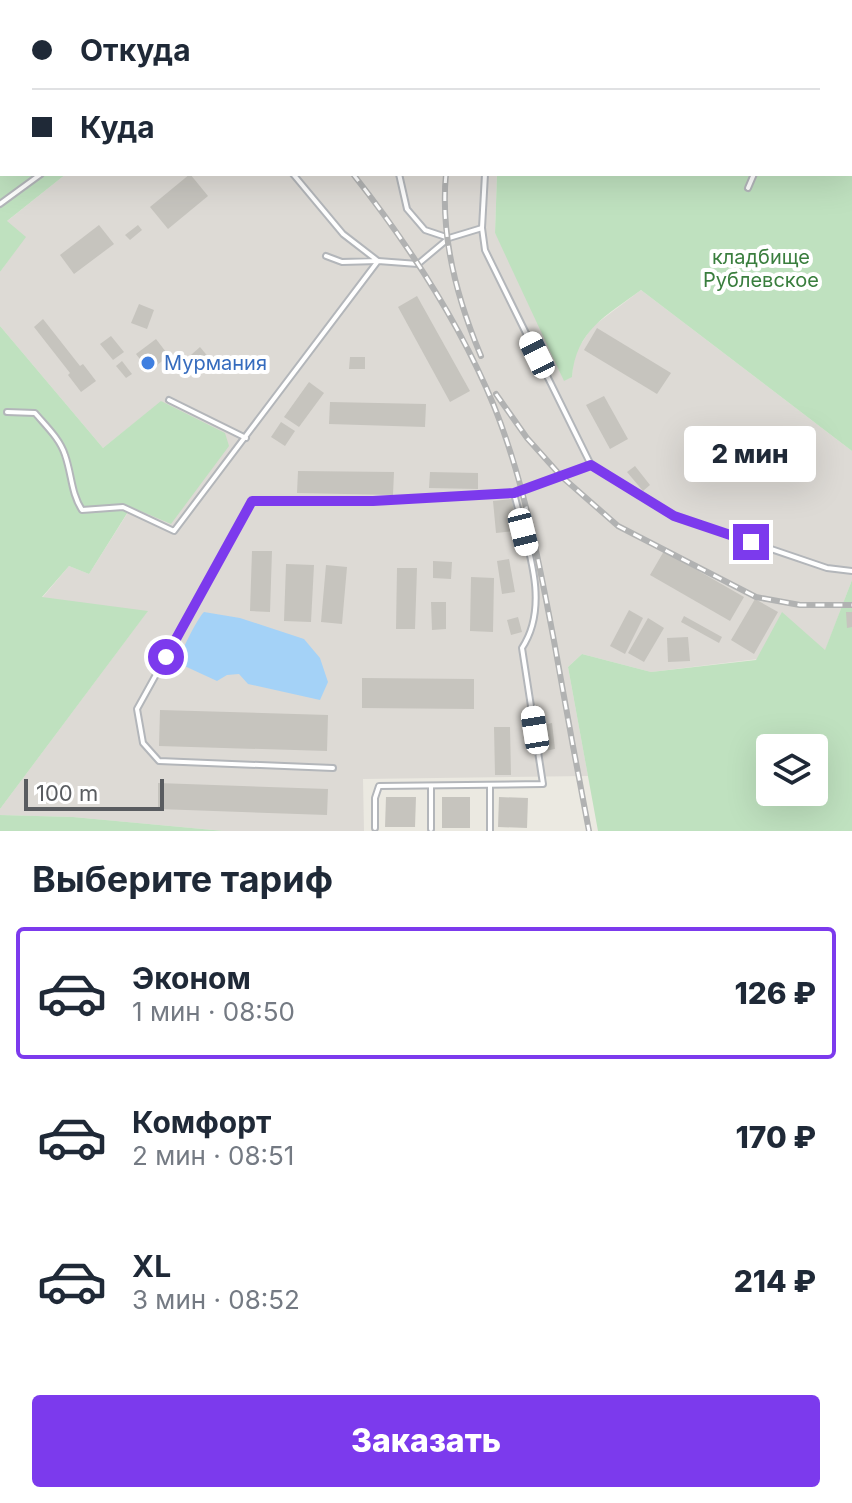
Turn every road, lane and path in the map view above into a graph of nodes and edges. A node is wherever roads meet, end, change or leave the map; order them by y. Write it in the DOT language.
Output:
graph roads {
  1 [pos="38,176"];
  2 [pos="295,176"];
  3 [pos="399,176"];
  4 [pos="485,176"];
  5 [pos="753,176"];
  6 [pos="748,188"];
  7 [pos="0,204"];
  8 [pos="482,228"];
  9 [pos="449,238"];
  10 [pos="326,256"];
  11 [pos="378,261"];
  12 [pos="169,400"];
  13 [pos="7,412"];
  14 [pos="246,438"];
  15 [pos="591,465"];
  16 [pos="514,493"];
  17 [pos="852,571"];
  18 [pos="333,768"];
  19 [pos="490,785"];
  20 [pos="431,786"];
  21 [pos="375,828"];
  22 [pos="431,829"];
  23 [pos="490,831"];
  1 -- 7 [label="lane"];
  2 -- 11 [label="lane"];
  3 -- 9 [label="lane"];
  4 -- 8 [label="lane"];
  5 -- 6 [label="lane"];
  8 -- 9 [label="lane"];
  8 -- 15 [label="lane"];
  9 -- 11 [label="lane"];
  10 -- 11 [label="lane"];
  11 -- 14 [label="lane"];
  12 -- 14 [label="lane"];
  13 -- 14 [label="lane"];
  15 -- 16 [label="lane"];
  15 -- 17 [label="lane"];
  16 -- 18 [label="lane"];
  16 -- 19 [label="lane"];
  19 -- 20 [label="lane"];
  19 -- 23 [label="lane"];
  20 -- 21 [label="lane"];
  20 -- 22 [label="lane"];
}
